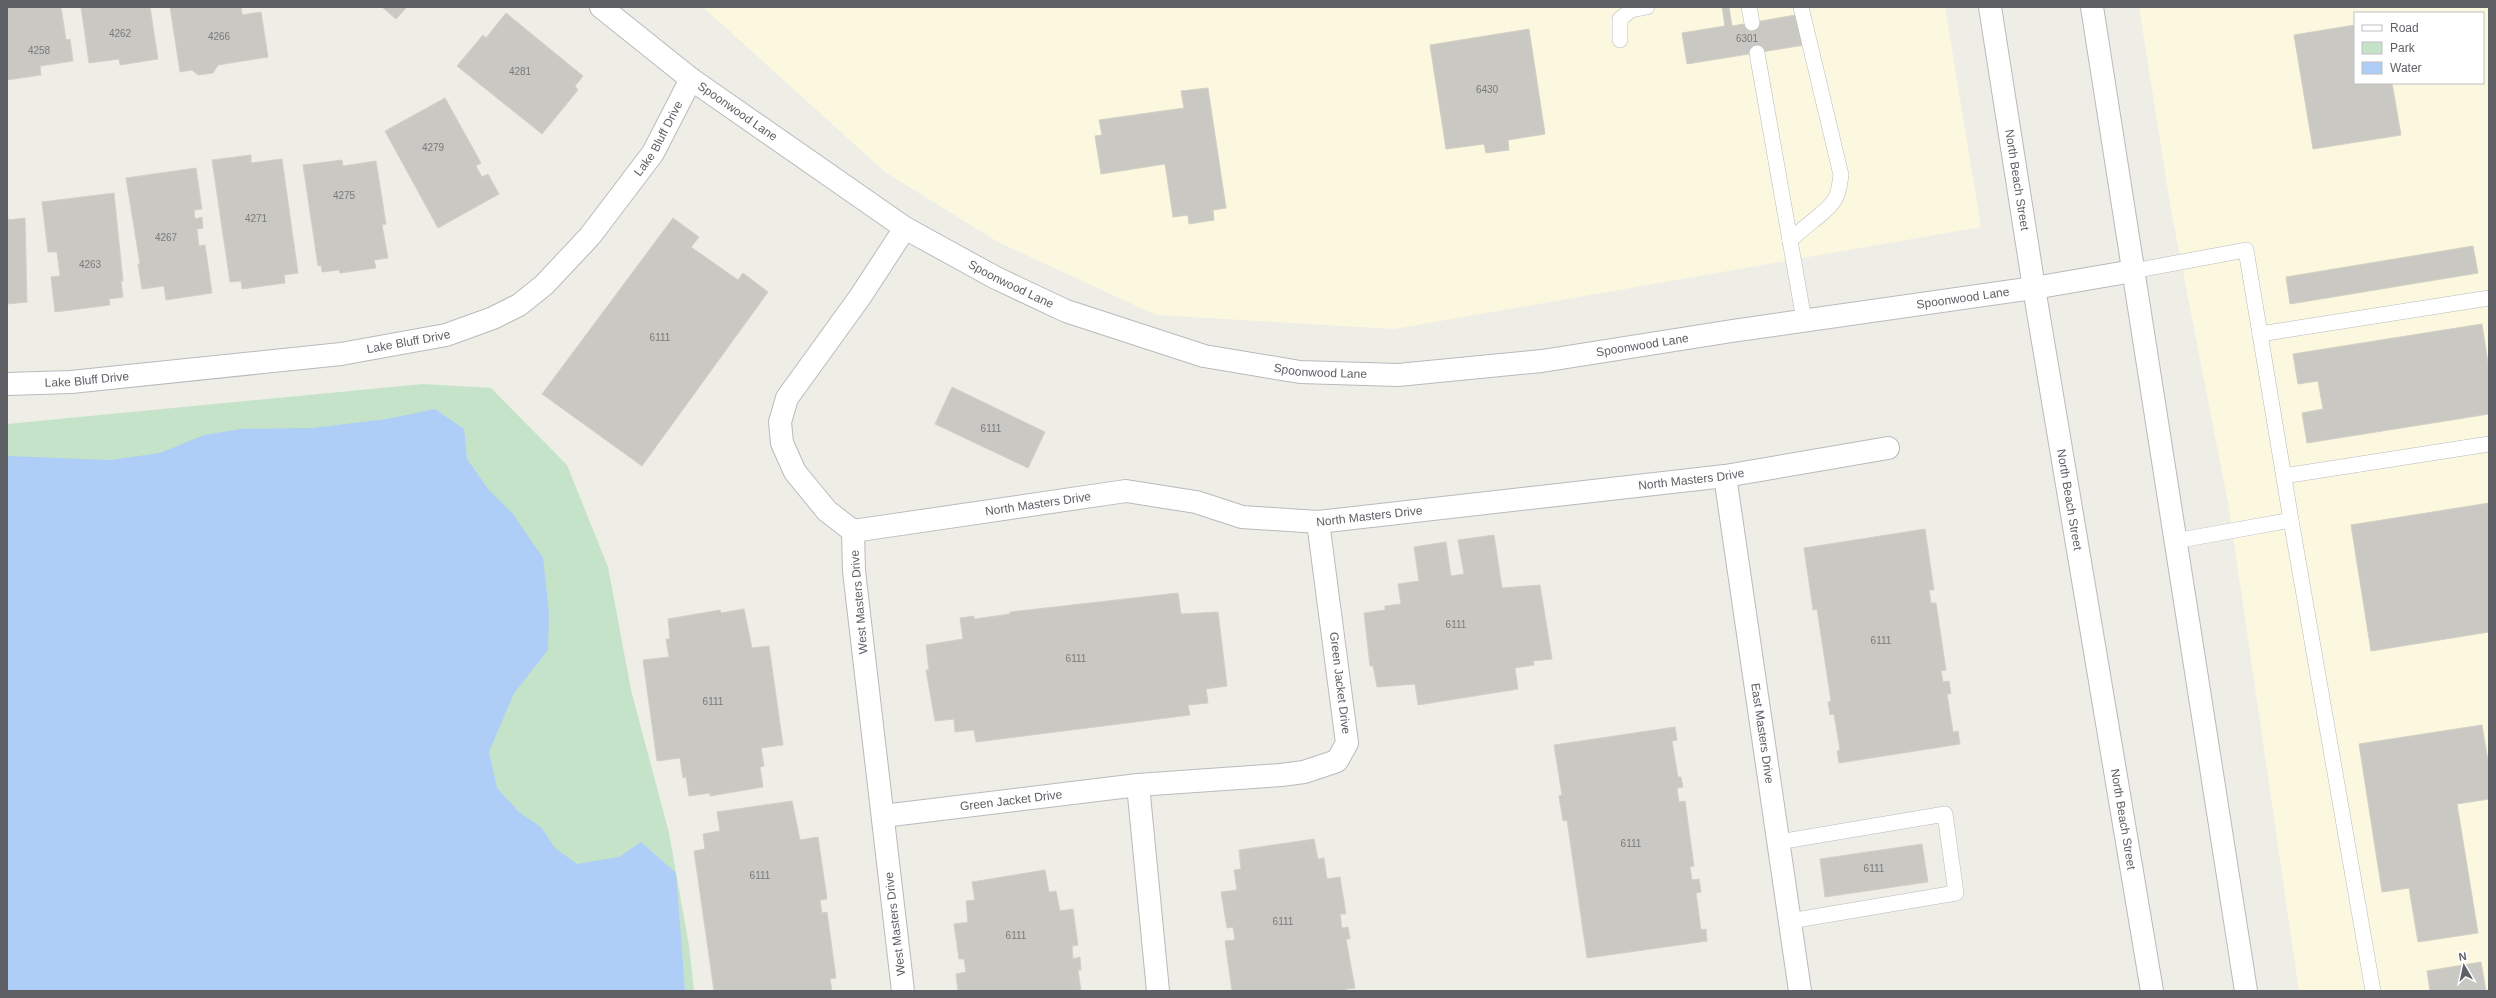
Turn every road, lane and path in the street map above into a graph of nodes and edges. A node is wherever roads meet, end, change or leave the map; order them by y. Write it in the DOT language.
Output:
graph roads {
  1 [pos="600,7"];
  2 [pos="1647,7"];
  3 [pos="1749,7"];
  4 [pos="1801,7"];
  5 [pos="1990,7"];
  6 [pos="2092,7"];
  7 [pos="1752,22"];
  8 [pos="1620,40"];
  9 [pos="1757,53"];
  10 [pos="691,79"];
  11 [pos="905,228"];
  12 [pos="1790,241"];
  13 [pos="2133,271"];
  14 [pos="2034,288"];
  15 [pos="2489,298"];
  16 [pos="1804,320"];
  17 [pos="2260,334"];
  18 [pos="7,384"];
  19 [pos="2489,444"];
  20 [pos="1888,448"];
  21 [pos="1725,476"];
  22 [pos="2284,476"];
  23 [pos="2291,520"];
  24 [pos="1318,522"];
  25 [pos="853,531"];
  26 [pos="2176,541"];
  27 [pos="1138,785"];
  28 [pos="883,816"];
  29 [pos="1778,842"];
  30 [pos="1790,921"];
  31 [pos="903,991"];
  32 [pos="1158,991"];
  33 [pos="1800,991"];
  34 [pos="2152,991"];
  35 [pos="2246,991"];
  36 [pos="2373,991"];
  1 -- 10 [label="street, Spoonwood Lane"];
  2 -- 8 [label="lane"];
  3 -- 7 [label="lane"];
  4 -- 12 [label="lane"];
  5 -- 14 [label="street, North Beach Street"];
  6 -- 13 [label="street"];
  9 -- 12 [label="lane"];
  10 -- 11 [label="street, Spoonwood Lane"];
  10 -- 18 [label="street, Lake Bluff Drive"];
  11 -- 16 [label="street, Spoonwood Lane"];
  11 -- 25 [label="street"];
  12 -- 16 [label="lane"];
  13 -- 14 [label="street, Spoonwood Lane"];
  13 -- 17 [label="lane"];
  13 -- 26 [label="street"];
  14 -- 16 [label="street, Spoonwood Lane"];
  14 -- 34 [label="street, North Beach Street"];
  15 -- 17 [label="lane"];
  17 -- 22 [label="lane"];
  19 -- 22 [label="lane"];
  20 -- 21 [label="street, North Masters Drive"];
  21 -- 24 [label="street, North Masters Drive"];
  21 -- 29 [label="street, East Masters Drive"];
  22 -- 23 [label="lane"];
  23 -- 26 [label="lane"];
  23 -- 36 [label="lane"];
  24 -- 25 [label="street, North Masters Drive"];
  24 -- 27 [label="street, Green Jacket Drive"];
  25 -- 28 [label="street, West Masters Drive"];
  26 -- 35 [label="street"];
  27 -- 28 [label="street, Green Jacket Drive"];
  27 -- 32 [label="street"];
  28 -- 31 [label="street, West Masters Drive"];
  29 -- 30 [label="street, East Masters Drive"];
  29 -- 30 [label="lane"];
  30 -- 33 [label="street, East Masters Drive"];
}
